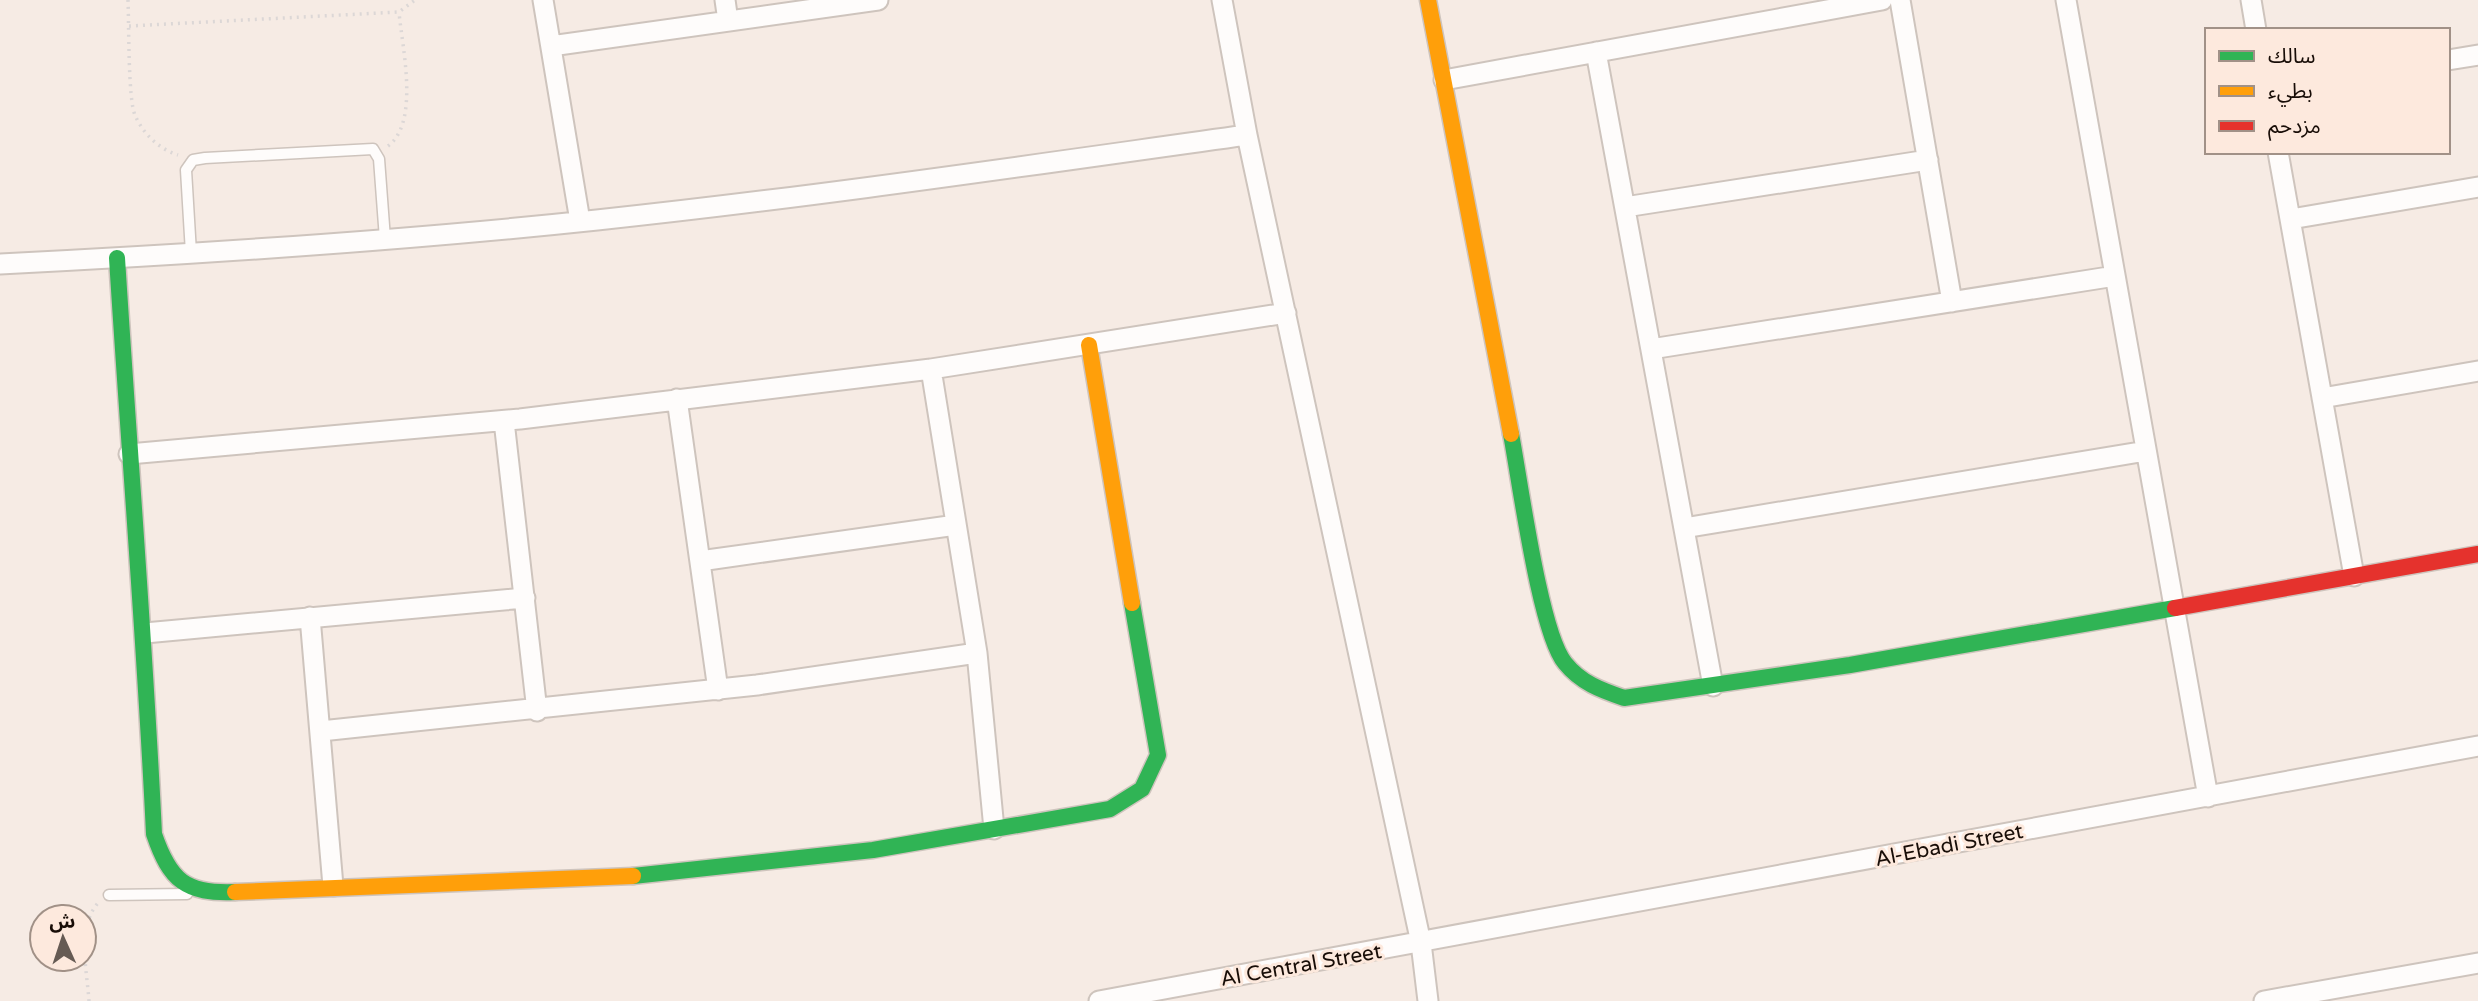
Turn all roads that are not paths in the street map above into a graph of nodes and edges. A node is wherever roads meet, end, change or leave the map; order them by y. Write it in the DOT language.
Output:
graph roads {
  1 [pos="543,0"];
  2 [pos="725,0"];
  3 [pos="878,0"];
  4 [pos="1222,0"];
  5 [pos="1428,0"];
  6 [pos="1882,0"];
  7 [pos="1900,0"];
  8 [pos="2066,0"];
  9 [pos="2251,0"];
  10 [pos="728,21"];
  11 [pos="2256,28"];
  12 [pos="551,46"];
  13 [pos="1596,52"];
  14 [pos="2478,55"];
  15 [pos="2450,60"];
  16 [pos="1444,80"];
  17 [pos="1247,135"];
  18 [pos="2278,154"];
  19 [pos="1928,160"];
  20 [pos="2478,187"];
  21 [pos="1625,207"];
  22 [pos="2291,219"];
  23 [pos="579,221"];
  24 [pos="384,239"];
  25 [pos="191,253"];
  26 [pos="117,258"];
  27 [pos="0,264"];
  28 [pos="2115,276"];
  29 [pos="1952,302"];
  30 [pos="1286,313"];
  31 [pos="1089,345"];
  32 [pos="1651,349"];
  33 [pos="931,369"];
  34 [pos="2478,371"];
  35 [pos="2322,398"];
  36 [pos="677,399"];
  37 [pos="504,421"];
  38 [pos="2146,451"];
  39 [pos="129,454"];
  40 [pos="956,525"];
  41 [pos="1684,528"];
  42 [pos="2478,554"];
  43 [pos="700,561"];
  44 [pos="2354,576"];
  45 [pos="525,598"];
  46 [pos="2174,608"];
  47 [pos="310,617"];
  48 [pos="145,633"];
  49 [pos="977,653"];
  50 [pos="1713,686"];
  51 [pos="718,690"];
  52 [pos="537,711"];
  53 [pos="321,731"];
  54 [pos="2478,746"];
  55 [pos="2208,797"];
  56 [pos="994,829"];
  57 [pos="333,886"];
  58 [pos="205,893"];
  59 [pos="108,895"];
  60 [pos="1421,943"];
  61 [pos="2478,963"];
  62 [pos="2395,978"];
  63 [pos="1099,1001"];
  64 [pos="1428,1001"];
  65 [pos="2264,1001"];
  66 [pos="2337,1001"];
  1 -- 12 [label="street"];
  2 -- 10 [label="street"];
  3 -- 10 [label="street"];
  4 -- 17 [label="street"];
  5 -- 16 [label="street"];
  6 -- 13 [label="street"];
  7 -- 19 [label="street"];
  8 -- 28 [label="street"];
  9 -- 11 [label="street"];
  10 -- 12 [label="street"];
  12 -- 23 [label="street"];
  13 -- 16 [label="street"];
  13 -- 21 [label="street"];
  14 -- 15 [label="street"];
  16 -- 50 [label="street"];
  17 -- 23 [label="street"];
  17 -- 30 [label="street"];
  18 -- 22 [label="street"];
  19 -- 21 [label="street"];
  19 -- 29 [label="street"];
  20 -- 22 [label="street"];
  21 -- 32 [label="street"];
  22 -- 35 [label="street"];
  23 -- 24 [label="street"];
  24 -- 25 [label="street"];
  24 -- 25 [label="lane"];
  25 -- 26 [label="street"];
  26 -- 27 [label="street"];
  26 -- 39 [label="street"];
  28 -- 29 [label="street"];
  28 -- 38 [label="street"];
  29 -- 32 [label="street"];
  30 -- 31 [label="street"];
  30 -- 60 [label="street"];
  31 -- 33 [label="street"];
  31 -- 56 [label="street"];
  32 -- 41 [label="street"];
  33 -- 36 [label="street"];
  33 -- 40 [label="street"];
  34 -- 35 [label="street"];
  35 -- 44 [label="street"];
  36 -- 37 [label="street"];
  36 -- 43 [label="street"];
  37 -- 39 [label="street"];
  37 -- 45 [label="street"];
  38 -- 41 [label="street"];
  38 -- 46 [label="street"];
  39 -- 48 [label="street"];
  40 -- 43 [label="street"];
  40 -- 49 [label="street"];
  41 -- 50 [label="street"];
  42 -- 44 [label="street"];
  43 -- 51 [label="street"];
  44 -- 46 [label="street"];
  45 -- 47 [label="street"];
  45 -- 52 [label="street"];
  46 -- 50 [label="street"];
  46 -- 55 [label="street"];
  47 -- 48 [label="street"];
  47 -- 53 [label="street"];
  48 -- 58 [label="street"];
  49 -- 51 [label="street"];
  49 -- 56 [label="street"];
  51 -- 52 [label="street"];
  52 -- 53 [label="street"];
  53 -- 57 [label="street"];
  54 -- 55 [label="street, Al-Ebadi Street"];
  55 -- 60 [label="street, Al-Ebadi Street"];
  56 -- 57 [label="street"];
  57 -- 58 [label="street"];
  58 -- 59 [label="lane"];
  60 -- 63 [label="street, Al Central Street"];
  60 -- 64 [label="street"];
  61 -- 62 [label="street"];
  62 -- 65 [label="street"];
  62 -- 66 [label="street"];
}
